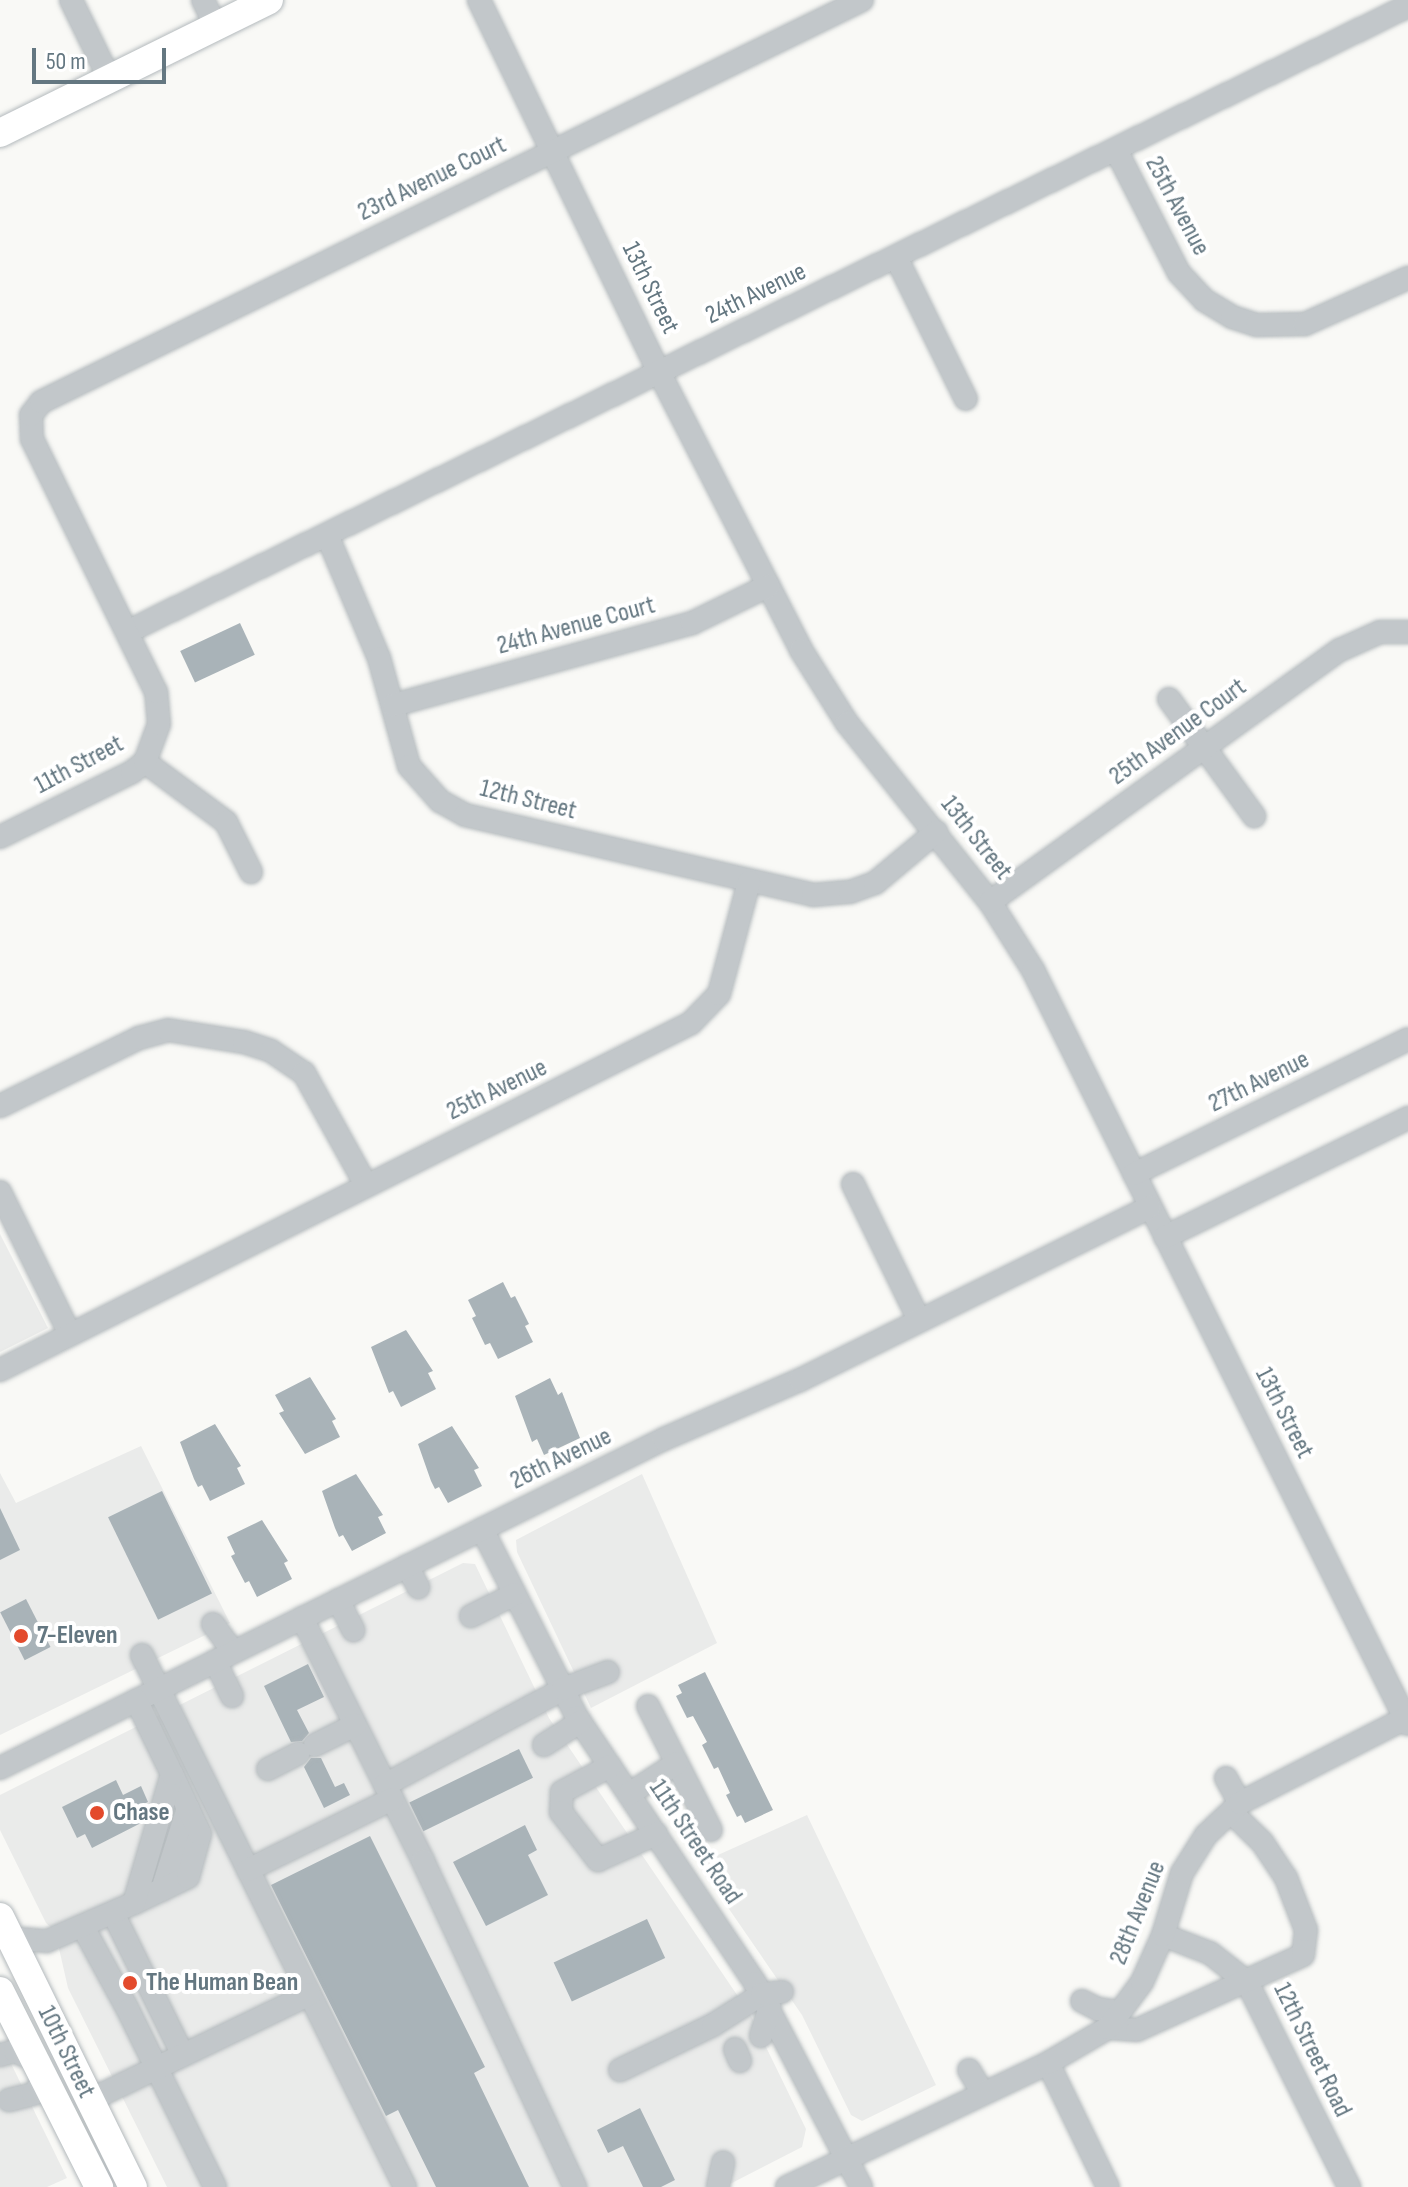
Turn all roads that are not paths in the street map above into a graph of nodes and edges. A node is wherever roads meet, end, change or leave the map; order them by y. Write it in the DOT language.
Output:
graph roads {
  1 [pos="71,0"];
  2 [pos="203,0"];
  3 [pos="269,0"];
  4 [pos="479,0"];
  5 [pos="862,0"];
  6 [pos="1408,6"];
  7 [pos="215,25"];
  8 [pos="109,78"];
  9 [pos="2,125"];
  10 [pos="1116,150"];
  11 [pos="553,151"];
  12 [pos="896,257"];
  13 [pos="1408,278"];
  14 [pos="659,372"];
  15 [pos="966,399"];
  16 [pos="31,415"];
  17 [pos="327,535"];
  18 [pos="768,586"];
  19 [pos="129,631"];
  20 [pos="1408,632"];
  21 [pos="1169,699"];
  22 [pos="394,705"];
  23 [pos="1204,748"];
  24 [pos="145,762"];
  25 [pos="1254,816"];
  26 [pos="936,832"];
  27 [pos="0,837"];
  28 [pos="251,872"];
  29 [pos="749,882"];
  30 [pos="990,902"];
  31 [pos="1408,1039"];
  32 [pos="0,1106"];
  33 [pos="1406,1125"];
  34 [pos="1134,1174"];
  35 [pos="853,1184"];
  36 [pos="366,1185"];
  37 [pos="0,1192"];
  38 [pos="1150,1207"];
  39 [pos="1165,1237"];
  40 [pos="919,1320"];
  41 [pos="70,1334"];
  42 [pos="0,1370"];
  43 [pos="482,1529"];
  44 [pos="407,1566"];
  45 [pos="418,1587"];
  46 [pos="515,1594"];
  47 [pos="338,1600"];
  48 [pos="471,1616"];
  49 [pos="302,1618"];
  50 [pos="213,1624"];
  51 [pos="353,1630"];
  52 [pos="142,1655"];
  53 [pos="224,1657"];
  54 [pos="608,1672"];
  55 [pos="159,1689"];
  56 [pos="563,1689"];
  57 [pos="232,1696"];
  58 [pos="136,1700"];
  59 [pos="648,1706"];
  60 [pos="1407,1719"];
  61 [pos="580,1722"];
  62 [pos="355,1725"];
  63 [pos="544,1745"];
  64 [pos="677,1763"];
  65 [pos="610,1766"];
  66 [pos="0,1768"];
  67 [pos="268,1769"];
  68 [pos="172,1774"];
  69 [pos="1226,1778"];
  70 [pos="388,1792"];
  71 [pos="629,1794"];
  72 [pos="1235,1807"];
  73 [pos="711,1830"];
  74 [pos="657,1836"];
  75 [pos="659,1868"];
  76 [pos="248,1870"];
  77 [pos="124,1908"];
  78 [pos="83,1927"];
  79 [pos="5,1928"];
  80 [pos="1163,1935"];
  81 [pos="1247,1982"];
  82 [pos="0,1991"];
  83 [pos="310,1994"];
  84 [pos="1082,2001"];
  85 [pos="774,2011"];
  86 [pos="1113,2020"];
  87 [pos="0,2055"];
  88 [pos="183,2055"];
  89 [pos="1048,2063"];
  90 [pos="156,2068"];
  91 [pos="620,2070"];
  92 [pos="969,2070"];
  93 [pos="40,2071"];
  94 [pos="983,2093"];
  95 [pos="9,2100"];
  96 [pos="90,2100"];
  97 [pos="847,2158"];
  98 [pos="99,2187"];
  99 [pos="133,2187"];
  100 [pos="215,2187"];
  101 [pos="405,2187"];
  102 [pos="575,2187"];
  103 [pos="787,2187"];
  104 [pos="861,2187"];
  105 [pos="1108,2187"];
  106 [pos="1349,2187"];
  1 -- 8 [label="street"];
  2 -- 7 [label="street"];
  3 -- 7 [label="main road"];
  4 -- 11 [label="street, 13th Street"];
  5 -- 11 [label="street, 23rd Avenue Court"];
  6 -- 10 [label="street, 24th Avenue"];
  7 -- 8 [label="main road"];
  8 -- 9 [label="main road"];
  10 -- 12 [label="street, 24th Avenue"];
  10 -- 13 [label="street, 25th Avenue"];
  11 -- 14 [label="street, 13th Street"];
  11 -- 16 [label="street, 23rd Avenue Court"];
  12 -- 14 [label="street, 24th Avenue"];
  12 -- 15 [label="street"];
  14 -- 17 [label="street, 24th Avenue"];
  14 -- 18 [label="street, 13th Street"];
  16 -- 19 [label="street, 11th Street"];
  17 -- 19 [label="street, 24th Avenue"];
  17 -- 22 [label="street, 12th Street"];
  18 -- 22 [label="street, 24th Avenue Court"];
  18 -- 26 [label="street, 13th Street"];
  19 -- 24 [label="street, 11th Street"];
  20 -- 23 [label="street, 25th Avenue Court"];
  21 -- 23 [label="street"];
  22 -- 29 [label="street, 12th Street"];
  23 -- 25 [label="street"];
  23 -- 30 [label="street, 25th Avenue Court"];
  24 -- 27 [label="street, 11th Street"];
  24 -- 28 [label="street"];
  26 -- 29 [label="street"];
  26 -- 30 [label="street, 13th Street"];
  29 -- 36 [label="street, 25th Avenue"];
  30 -- 34 [label="street, 13th Street"];
  31 -- 34 [label="street, 27th Avenue"];
  32 -- 36 [label="street"];
  33 -- 39 [label="street"];
  34 -- 38 [label="street, 13th Street"];
  35 -- 40 [label="street"];
  36 -- 41 [label="street, 25th Avenue"];
  37 -- 41 [label="street"];
  38 -- 39 [label="street, 13th Street"];
  38 -- 40 [label="street, 26th Avenue"];
  39 -- 60 [label="street, 13th Street"];
  40 -- 43 [label="street, 26th Avenue"];
  41 -- 42 [label="street, 25th Avenue"];
  43 -- 44 [label="street, 26th Avenue"];
  43 -- 46 [label="street, 11th Street Road"];
  44 -- 45 [label="street"];
  44 -- 47 [label="street, 26th Avenue"];
  46 -- 48 [label="street"];
  46 -- 56 [label="street, 11th Street Road"];
  47 -- 49 [label="street, 26th Avenue"];
  47 -- 51 [label="street"];
  49 -- 53 [label="street, 26th Avenue"];
  49 -- 62 [label="street"];
  50 -- 53 [label="street"];
  52 -- 55 [label="street"];
  53 -- 55 [label="street, 26th Avenue"];
  53 -- 57 [label="street"];
  54 -- 56 [label="street"];
  55 -- 58 [label="street, 26th Avenue"];
  55 -- 76 [label="street"];
  56 -- 61 [label="street, 11th Street Road"];
  56 -- 70 [label="street"];
  58 -- 66 [label="street, 26th Avenue"];
  58 -- 68 [label="street"];
  59 -- 64 [label="street"];
  60 -- 72 [label="street, 28th Avenue"];
  61 -- 63 [label="street"];
  61 -- 65 [label="street, 11th Street Road"];
  62 -- 67 [label="street"];
  62 -- 70 [label="street"];
  64 -- 71 [label="street"];
  64 -- 73 [label="street"];
  65 -- 71 [label="street, 11th Street Road"];
  65 -- 74 [label="street"];
  68 -- 77 [label="street"];
  68 -- 77 [label="street"];
  69 -- 72 [label="street"];
  70 -- 76 [label="street"];
  70 -- 102 [label="street"];
  71 -- 74 [label="street, 11th Street Road"];
  72 -- 80 [label="street, 28th Avenue"];
  72 -- 81 [label="street"];
  74 -- 75 [label="street"];
  74 -- 85 [label="street, 11th Street Road"];
  76 -- 83 [label="street"];
  77 -- 78 [label="street"];
  77 -- 88 [label="street"];
  78 -- 79 [label="street"];
  78 -- 90 [label="street"];
  79 -- 96 [label="main road, 10th Street"];
  80 -- 81 [label="street, 12th Street Road"];
  80 -- 86 [label="street, 28th Avenue"];
  81 -- 86 [label="street"];
  81 -- 106 [label="street, 12th Street Road"];
  82 -- 93 [label="main road, 10th Street"];
  83 -- 88 [label="street"];
  83 -- 101 [label="street"];
  84 -- 86 [label="street"];
  85 -- 91 [label="street"];
  85 -- 97 [label="street, 11th Street Road"];
  86 -- 89 [label="street, 28th Avenue"];
  87 -- 93 [label="street"];
  88 -- 90 [label="street"];
  89 -- 94 [label="street, 28th Avenue"];
  89 -- 105 [label="street"];
  90 -- 96 [label="street"];
  90 -- 100 [label="street"];
  92 -- 94 [label="street"];
  93 -- 95 [label="street"];
  93 -- 98 [label="main road, 10th Street"];
  94 -- 97 [label="street, 28th Avenue"];
  96 -- 99 [label="main road, 10th Street"];
  97 -- 103 [label="street, 28th Avenue"];
  97 -- 104 [label="street, 11th Street Road"];
}
